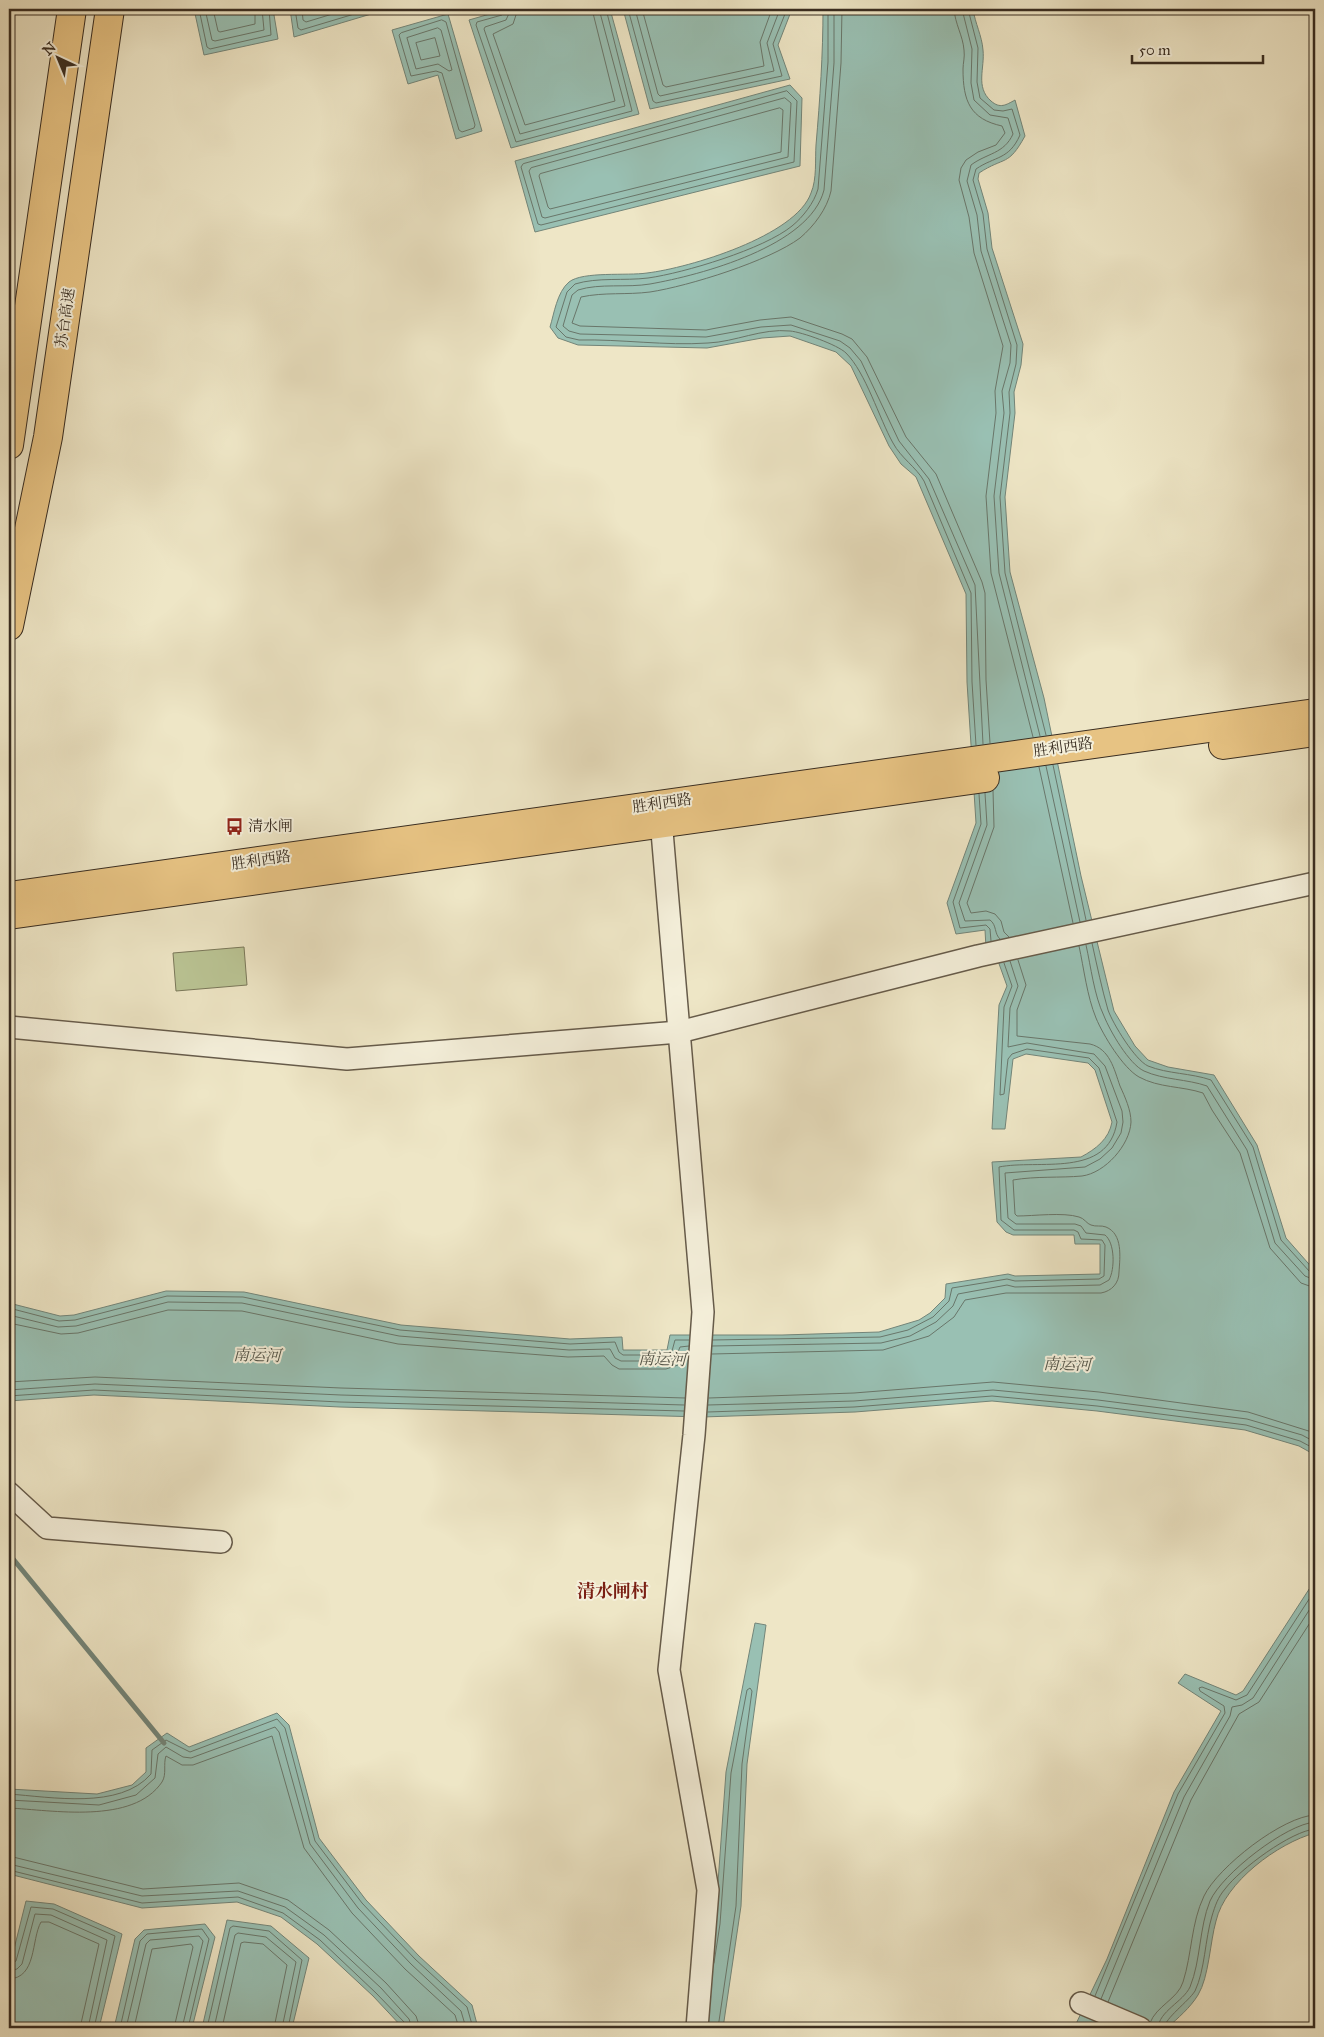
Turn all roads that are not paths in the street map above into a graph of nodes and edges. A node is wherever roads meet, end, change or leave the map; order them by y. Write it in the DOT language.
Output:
graph roads {
  1 [pos="72,9"];
  2 [pos="110,9"];
  3 [pos="9,445"];
  4 [pos="9,626"];
  5 [pos="1315,713"];
  6 [pos="1315,732"];
  7 [pos="1065,757"];
  8 [pos="661,813"];
  9 [pos="1315,883"];
  10 [pos="9,896"];
  11 [pos="9,915"];
  12 [pos="9,1027"];
  13 [pos="679,1032"];
  14 [pos="9,1493"];
  15 [pos="221,1542"];
  16 [pos="1080,2003"];
  17 [pos="697,2028"];
  18 [pos="1140,2028"];
  1 -- 3 [label="main road"];
  2 -- 4 [label="main road, 苏台高速"];
  5 -- 7 [label="main road, 胜利西路"];
  6 -- 7 [label="main road, 胜利西路"];
  7 -- 8 [label="main road, 胜利西路"];
  8 -- 10 [label="main road, 胜利西路"];
  8 -- 11 [label="main road, 胜利西路"];
  8 -- 13 [label="street"];
  9 -- 13 [label="street"];
  12 -- 13 [label="street"];
  13 -- 17 [label="street"];
  14 -- 15 [label="street"];
  16 -- 18 [label="street"];
}
